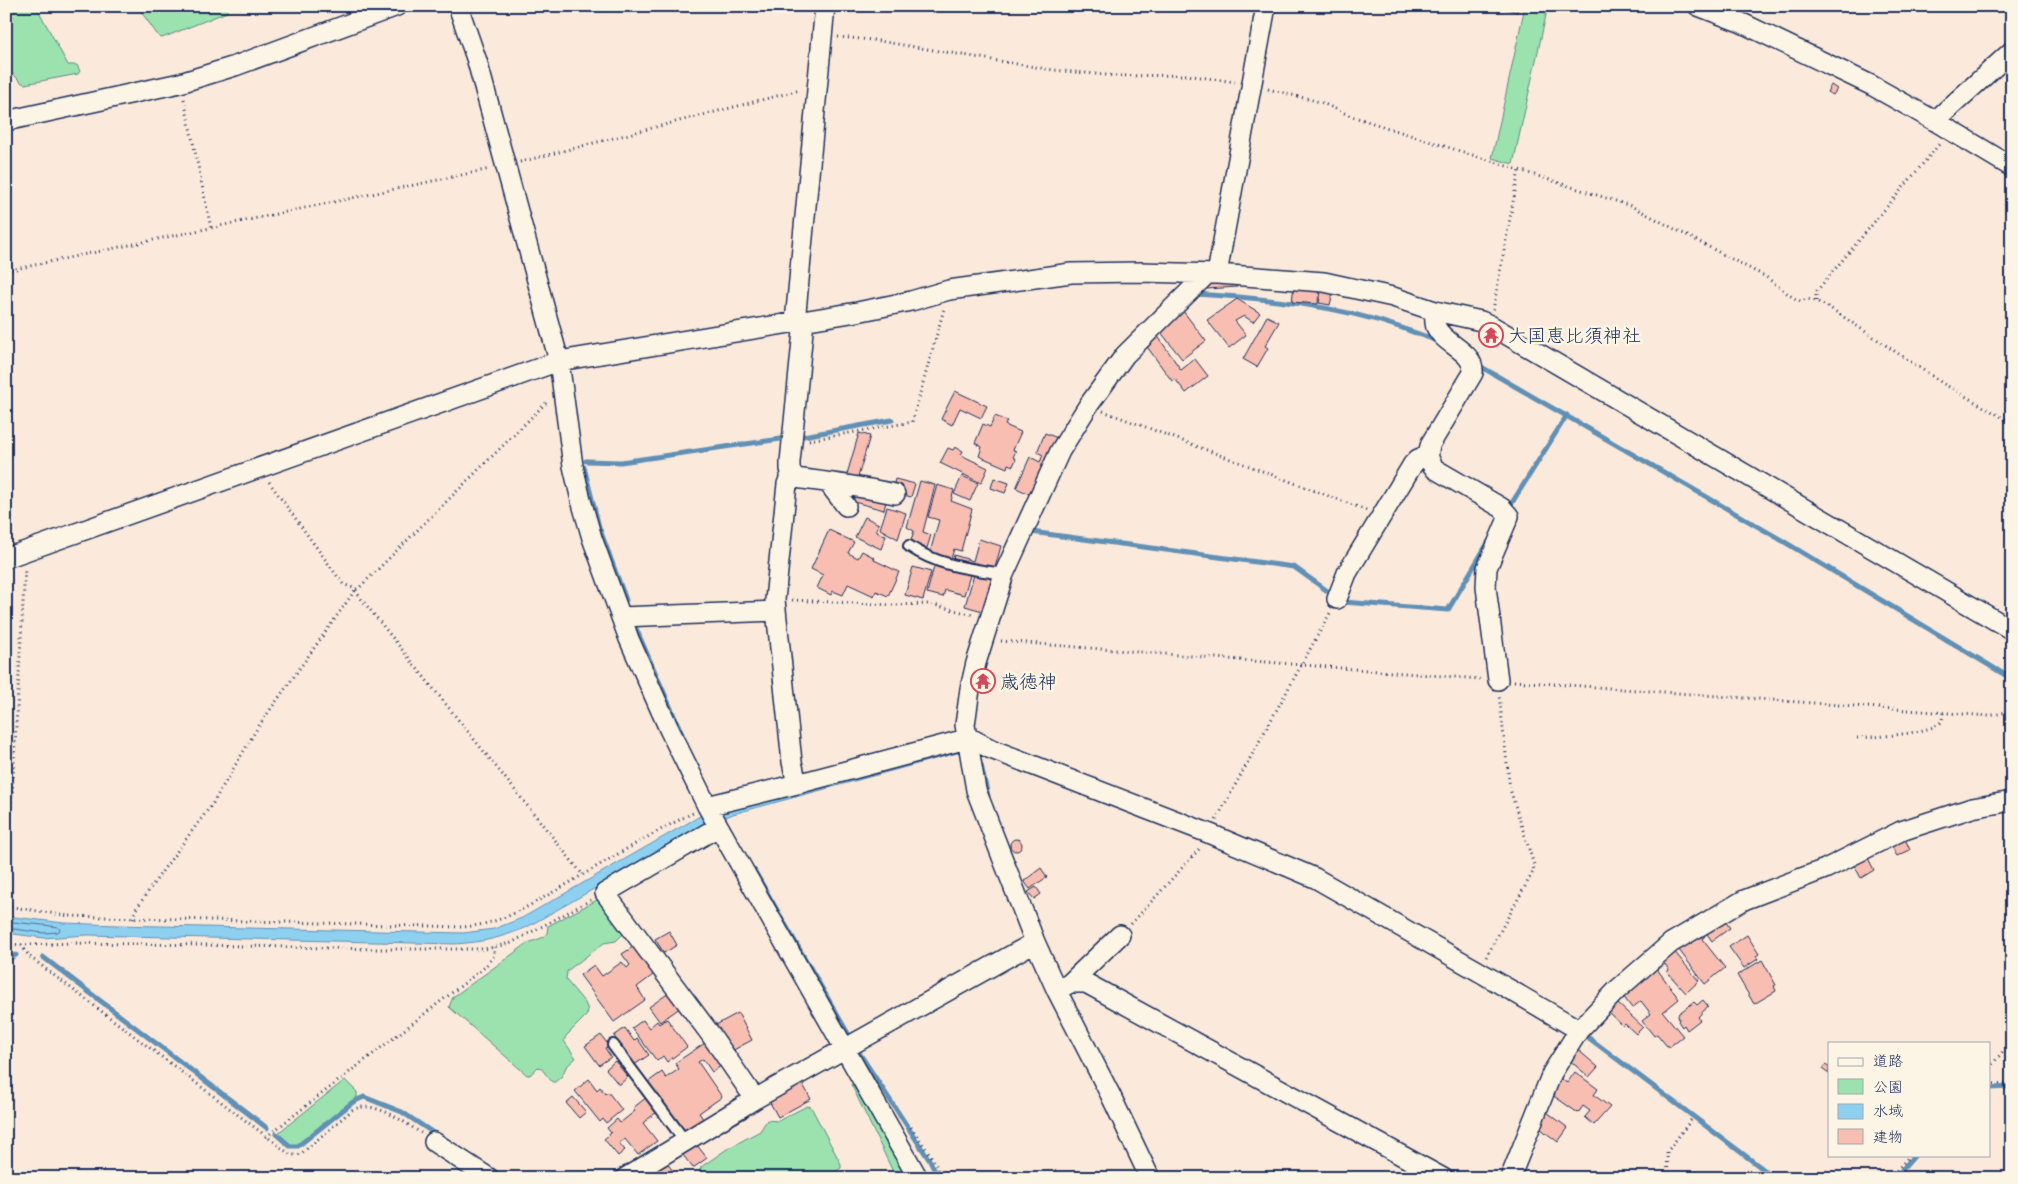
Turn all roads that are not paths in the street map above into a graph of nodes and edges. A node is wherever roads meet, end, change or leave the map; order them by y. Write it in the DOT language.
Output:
graph roads {
  1 [pos="397,6"];
  2 [pos="458,6"];
  3 [pos="825,6"];
  4 [pos="1266,6"];
  5 [pos="1698,6"];
  6 [pos="2012,51"];
  7 [pos="6,121"];
  8 [pos="1943,125"];
  9 [pos="2012,167"];
  10 [pos="1212,274"];
  11 [pos="1435,311"];
  12 [pos="799,322"];
  13 [pos="559,361"];
  14 [pos="1428,454"];
  15 [pos="795,478"];
  16 [pos="829,484"];
  17 [pos="895,494"];
  18 [pos="846,506"];
  19 [pos="909,546"];
  20 [pos="6,558"];
  21 [pos="1004,574"];
  22 [pos="1337,599"];
  23 [pos="775,605"];
  24 [pos="621,617"];
  25 [pos="2012,630"];
  26 [pos="1498,680"];
  27 [pos="970,739"];
  28 [pos="797,784"];
  29 [pos="2012,801"];
  30 [pos="712,817"];
  31 [pos="1120,935"];
  32 [pos="1035,942"];
  33 [pos="1063,987"];
  34 [pos="1579,1030"];
  35 [pos="612,1044"];
  36 [pos="844,1048"];
  37 [pos="755,1099"];
  38 [pos="685,1141"];
  39 [pos="434,1142"];
  40 [pos="489,1178"];
  41 [pos="625,1178"];
  42 [pos="918,1178"];
  43 [pos="1150,1178"];
  44 [pos="1443,1178"];
  45 [pos="1510,1178"];
  1 -- 7 [label="street"];
  2 -- 13 [label="street"];
  3 -- 12 [label="street"];
  4 -- 10 [label="street"];
  5 -- 8 [label="street"];
  6 -- 8 [label="street"];
  8 -- 9 [label="street"];
  10 -- 11 [label="street"];
  10 -- 12 [label="street"];
  10 -- 21 [label="street"];
  11 -- 14 [label="street"];
  11 -- 25 [label="street"];
  12 -- 13 [label="street"];
  12 -- 15 [label="street"];
  13 -- 20 [label="street"];
  13 -- 24 [label="street"];
  14 -- 22 [label="street"];
  14 -- 26 [label="street"];
  15 -- 16 [label="street"];
  15 -- 23 [label="street"];
  16 -- 17 [label="street"];
  16 -- 18 [label="street"];
  19 -- 21 [label="lane"];
  21 -- 27 [label="street"];
  23 -- 24 [label="street"];
  23 -- 28 [label="street"];
  24 -- 30 [label="street"];
  27 -- 28 [label="street"];
  27 -- 32 [label="street"];
  27 -- 34 [label="street"];
  28 -- 30 [label="street"];
  29 -- 34 [label="street"];
  30 -- 36 [label="street"];
  30 -- 37 [label="street"];
  31 -- 33 [label="street"];
  32 -- 33 [label="street"];
  32 -- 36 [label="street"];
  33 -- 43 [label="street"];
  33 -- 44 [label="street"];
  34 -- 45 [label="street"];
  35 -- 38 [label="lane"];
  36 -- 37 [label="street"];
  36 -- 42 [label="street"];
  37 -- 38 [label="street"];
  38 -- 41 [label="street"];
  39 -- 40 [label="street"];
}
